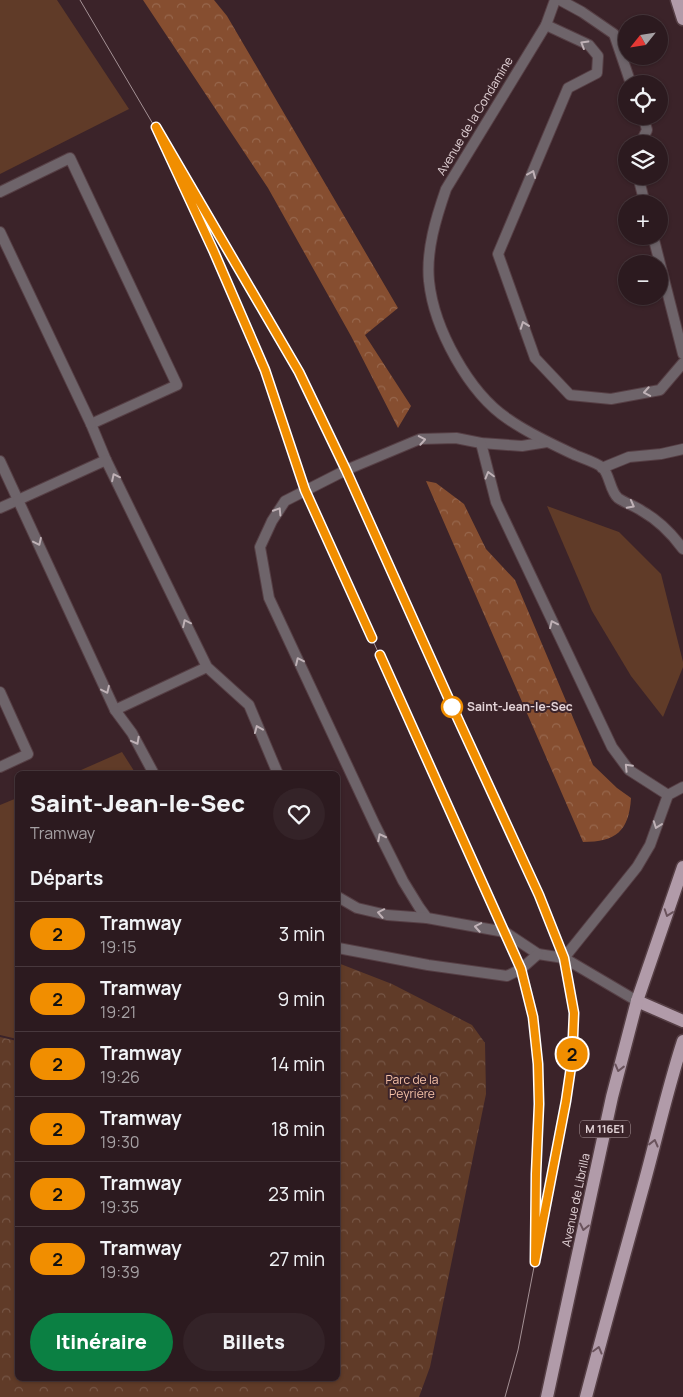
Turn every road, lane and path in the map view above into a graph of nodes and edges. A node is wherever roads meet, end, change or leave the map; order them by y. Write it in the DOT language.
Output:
graph roads {
  1 [pos="555,0"];
  2 [pos="560,0"];
  3 [pos="677,0"];
  4 [pos="683,19"];
  5 [pos="546,25"];
  6 [pos="628,75"];
  7 [pos="0,192"];
  8 [pos="0,232"];
  9 [pos="655,245"];
  10 [pos="683,354"];
  11 [pos="683,363"];
  12 [pos="91,424"];
  13 [pos="547,442"];
  14 [pos="481,443"];
  15 [pos="683,449"];
  16 [pos="106,460"];
  17 [pos="0,461"];
  18 [pos="602,468"];
  19 [pos="18,500"];
  20 [pos="0,508"];
  21 [pos="683,549"];
  22 [pos="207,667"];
  23 [pos="0,692"];
  24 [pos="115,710"];
  25 [pos="0,767"];
  26 [pos="152,771"];
  27 [pos="277,771"];
  28 [pos="683,787"];
  29 [pos="668,795"];
  30 [pos="683,867"];
  31 [pos="340,898"];
  32 [pos="427,918"];
  33 [pos="340,948"];
  34 [pos="538,954"];
  35 [pos="564,958"];
  36 [pos="636,1002"];
  37 [pos="683,1021"];
  38 [pos="683,1040"];
  39 [pos="547,1397"];
  40 [pos="586,1397"];
  1 -- 5 [label="street, Avenue de la Condamine"];
  2 -- 6 [label="street"];
  3 -- 4 [label="main road"];
  11 -- 5 [label="street, one-way"];
  5 -- 13 [label="street, Avenue de la Condamine"];
  7 -- 12 [label="street"];
  8 -- 12 [label="street"];
  9 -- 10 [label="street"];
  12 -- 16 [label="street"];
  13 -- 14 [label="street"];
  13 -- 18 [label="street, Avenue de la Condamine"];
  29 -- 14 [label="street, one-way"];
  32 -- 14 [label="street, one-way"];
  15 -- 18 [label="street"];
  16 -- 19 [label="street"];
  22 -- 16 [label="street, one-way"];
  17 -- 19 [label="street"];
  18 -- 21 [label="street, one-way"];
  19 -- 20 [label="street"];
  19 -- 24 [label="street, one-way"];
  22 -- 24 [label="street"];
  27 -- 22 [label="street, one-way"];
  23 -- 25 [label="street"];
  24 -- 26 [label="street, one-way"];
  28 -- 29 [label="street"];
  29 -- 35 [label="street, one-way"];
  30 -- 36 [label="main road, Avenue de Librilla / M 116E1, one-way"];
  32 -- 31 [label="street, one-way"];
  34 -- 32 [label="street, one-way"];
  33 -- 34 [label="street"];
  34 -- 35 [label="street"];
  35 -- 36 [label="street"];
  36 -- 37 [label="main road"];
  36 -- 39 [label="main road, Avenue de Librilla / M 116E1, one-way"];
  40 -- 38 [label="main road, one-way"];
}
